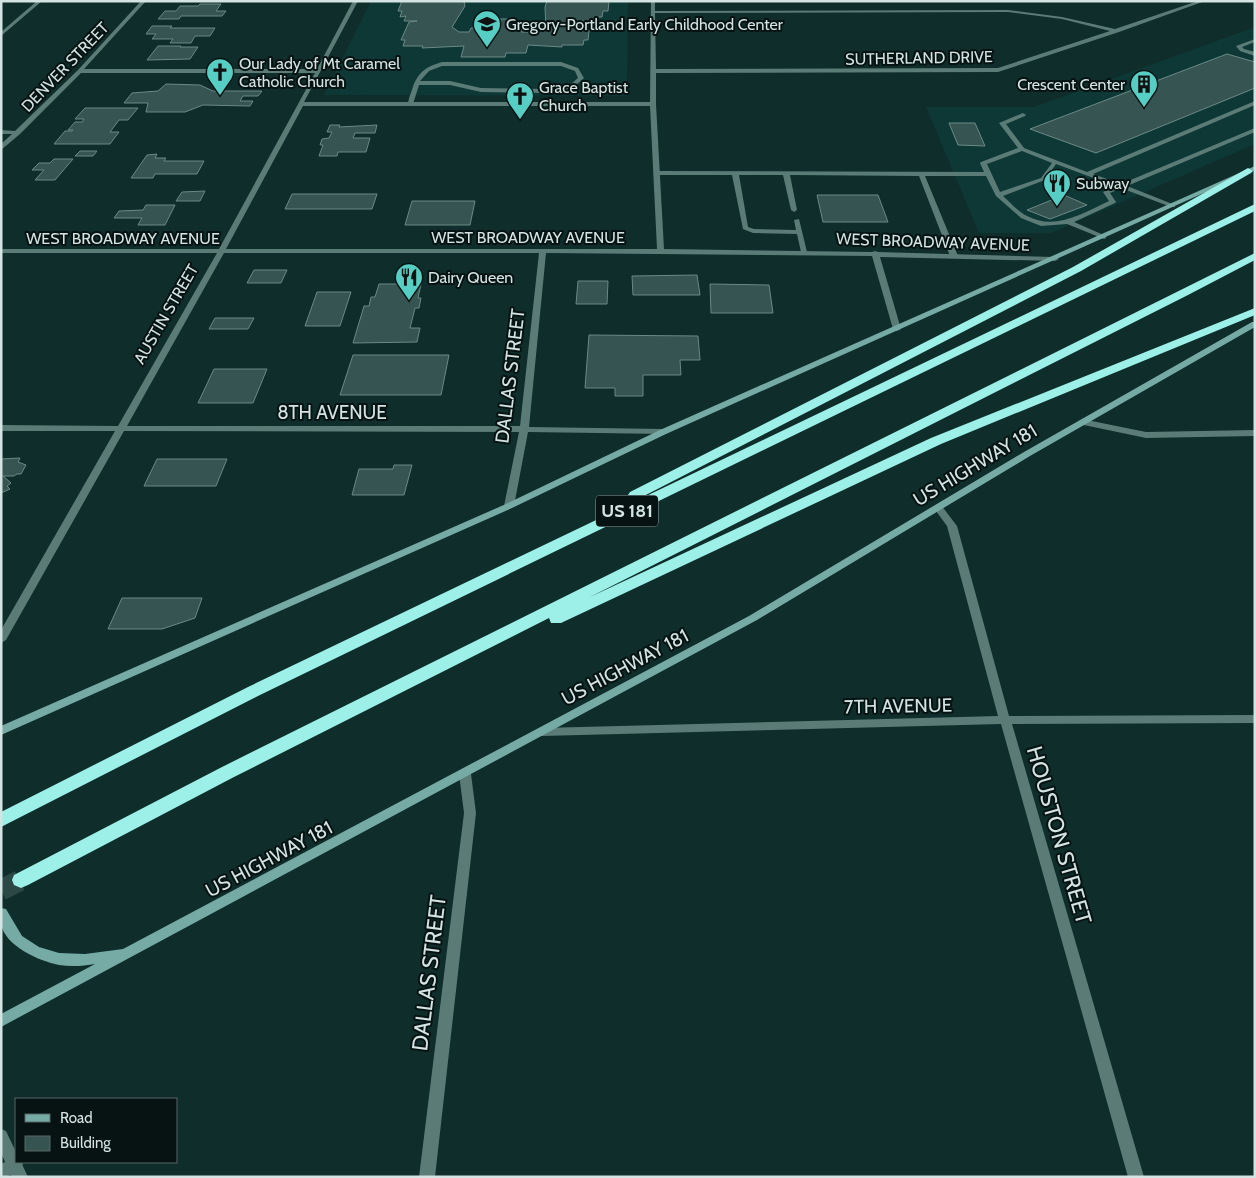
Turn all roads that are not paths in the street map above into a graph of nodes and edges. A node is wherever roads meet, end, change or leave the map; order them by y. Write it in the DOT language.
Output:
graph roads {
  1 [pos="40,1"];
  2 [pos="144,1"];
  3 [pos="356,1"];
  4 [pos="653,1"];
  5 [pos="1203,1"];
  6 [pos="653,12"];
  7 [pos="1118,31"];
  8 [pos="1,35"];
  9 [pos="1255,40"];
  10 [pos="1255,54"];
  11 [pos="80,71"];
  12 [pos="318,71"];
  13 [pos="653,71"];
  14 [pos="418,83"];
  15 [pos="1255,103"];
  16 [pos="300,104"];
  17 [pos="410,104"];
  18 [pos="653,104"];
  19 [pos="1023,115"];
  20 [pos="1255,130"];
  21 [pos="1,132"];
  22 [pos="18,133"];
  23 [pos="1,148"];
  24 [pos="1022,149"];
  25 [pos="1055,162"];
  26 [pos="1252,170"];
  27 [pos="657,173"];
  28 [pos="735,173"];
  29 [pos="786,173"];
  30 [pos="921,174"];
  31 [pos="988,174"];
  32 [pos="1087,174"];
  33 [pos="1121,186"];
  34 [pos="998,195"];
  35 [pos="1173,206"];
  36 [pos="1255,207"];
  37 [pos="794,210"];
  38 [pos="797,220"];
  39 [pos="1068,222"];
  40 [pos="799,232"];
  41 [pos="1104,237"];
  42 [pos="1,251"];
  43 [pos="543,251"];
  44 [pos="661,251"];
  45 [pos="220,252"];
  46 [pos="804,252"];
  47 [pos="875,253"];
  48 [pos="954,256"];
  49 [pos="1255,256"];
  50 [pos="1055,259"];
  51 [pos="1255,311"];
  52 [pos="1255,324"];
  53 [pos="897,329"];
  54 [pos="1082,422"];
  55 [pos="120,427"];
  56 [pos="1,428"];
  57 [pos="524,429"];
  58 [pos="663,432"];
  59 [pos="1255,433"];
  60 [pos="509,506"];
  61 [pos="938,507"];
  62 [pos="1,640"];
  63 [pos="254,691"];
  64 [pos="1005,720"];
  65 [pos="1255,720"];
  66 [pos="2,729"];
  67 [pos="542,732"];
  68 [pos="228,772"];
  69 [pos="465,774"];
  70 [pos="1,820"];
  71 [pos="20,880"];
  72 [pos="1,913"];
  73 [pos="131,952"];
  74 [pos="1,1021"];
  75 [pos="1,1136"];
  76 [pos="18,1171"];
  77 [pos="1,1172"];
  78 [pos="427,1177"];
  79 [pos="1136,1177"];
  1 -- 8 [label="street"];
  2 -- 11 [label="street, DENVER STREET"];
  3 -- 12 [label="street, AUSTIN STREET"];
  4 -- 6 [label="street"];
  5 -- 7 [label="street, SUTHERLAND DRIVE"];
  6 -- 7 [label="street"];
  6 -- 13 [label="street"];
  7 -- 13 [label="street, SUTHERLAND DRIVE"];
  9 -- 10 [label="street"];
  11 -- 12 [label="street"];
  11 -- 22 [label="street, DENVER STREET"];
  12 -- 16 [label="street, AUSTIN STREET"];
  13 -- 18 [label="street"];
  14 -- 14 [label="street"];
  14 -- 17 [label="street"];
  15 -- 32 [label="street"];
  16 -- 17 [label="street"];
  16 -- 45 [label="street, AUSTIN STREET"];
  17 -- 18 [label="street"];
  18 -- 27 [label="street"];
  19 -- 24 [label="street"];
  20 -- 33 [label="street"];
  21 -- 22 [label="street"];
  22 -- 23 [label="street, DENVER STREET"];
  24 -- 25 [label="street"];
  24 -- 31 [label="street"];
  25 -- 32 [label="street"];
  25 -- 34 [label="street"];
  26 -- 35 [label="main road"];
  26 -- 63 [label="highway"];
  27 -- 28 [label="street"];
  27 -- 44 [label="street"];
  28 -- 29 [label="street"];
  28 -- 40 [label="street"];
  29 -- 30 [label="street"];
  29 -- 37 [label="street"];
  30 -- 31 [label="street"];
  30 -- 48 [label="street"];
  31 -- 34 [label="street"];
  32 -- 33 [label="street"];
  33 -- 35 [label="street"];
  33 -- 39 [label="street"];
  34 -- 39 [label="street"];
  35 -- 41 [label="main road"];
  36 -- 63 [label="highway, US 181"];
  38 -- 40 [label="street"];
  39 -- 41 [label="street"];
  40 -- 46 [label="street"];
  41 -- 50 [label="main road"];
  42 -- 45 [label="street, WEST BROADWAY AVENUE"];
  43 -- 44 [label="street, WEST BROADWAY AVENUE"];
  43 -- 45 [label="street, WEST BROADWAY AVENUE"];
  43 -- 57 [label="street, DALLAS STREET"];
  44 -- 46 [label="street, WEST BROADWAY AVENUE"];
  45 -- 55 [label="street, AUSTIN STREET"];
  46 -- 47 [label="street, WEST BROADWAY AVENUE"];
  47 -- 48 [label="street, WEST BROADWAY AVENUE"];
  47 -- 53 [label="street"];
  48 -- 50 [label="street, WEST BROADWAY AVENUE"];
  49 -- 68 [label="highway, US 181"];
  50 -- 53 [label="main road"];
  51 -- 68 [label="highway"];
  52 -- 54 [label="main road, US HIGHWAY 181"];
  53 -- 58 [label="main road"];
  54 -- 59 [label="street"];
  54 -- 61 [label="main road, US HIGHWAY 181"];
  55 -- 56 [label="street, 8TH AVENUE"];
  55 -- 57 [label="street, 8TH AVENUE"];
  55 -- 62 [label="street, AUSTIN STREET"];
  57 -- 58 [label="street, 8TH AVENUE"];
  57 -- 60 [label="street, DALLAS STREET"];
  58 -- 60 [label="main road"];
  60 -- 66 [label="main road"];
  61 -- 64 [label="street, HOUSTON STREET"];
  61 -- 67 [label="main road, US HIGHWAY 181"];
  63 -- 70 [label="highway, US 181"];
  64 -- 65 [label="street, 7TH AVENUE"];
  64 -- 67 [label="street, 7TH AVENUE"];
  64 -- 79 [label="street, HOUSTON STREET"];
  67 -- 69 [label="main road, US HIGHWAY 181"];
  68 -- 71 [label="highway, US 181"];
  69 -- 73 [label="main road, US HIGHWAY 181"];
  69 -- 78 [label="street, DALLAS STREET"];
  72 -- 73 [label="main road"];
  73 -- 74 [label="main road, US HIGHWAY 181"];
  75 -- 76 [label="street"];
  76 -- 77 [label="street"];
}
